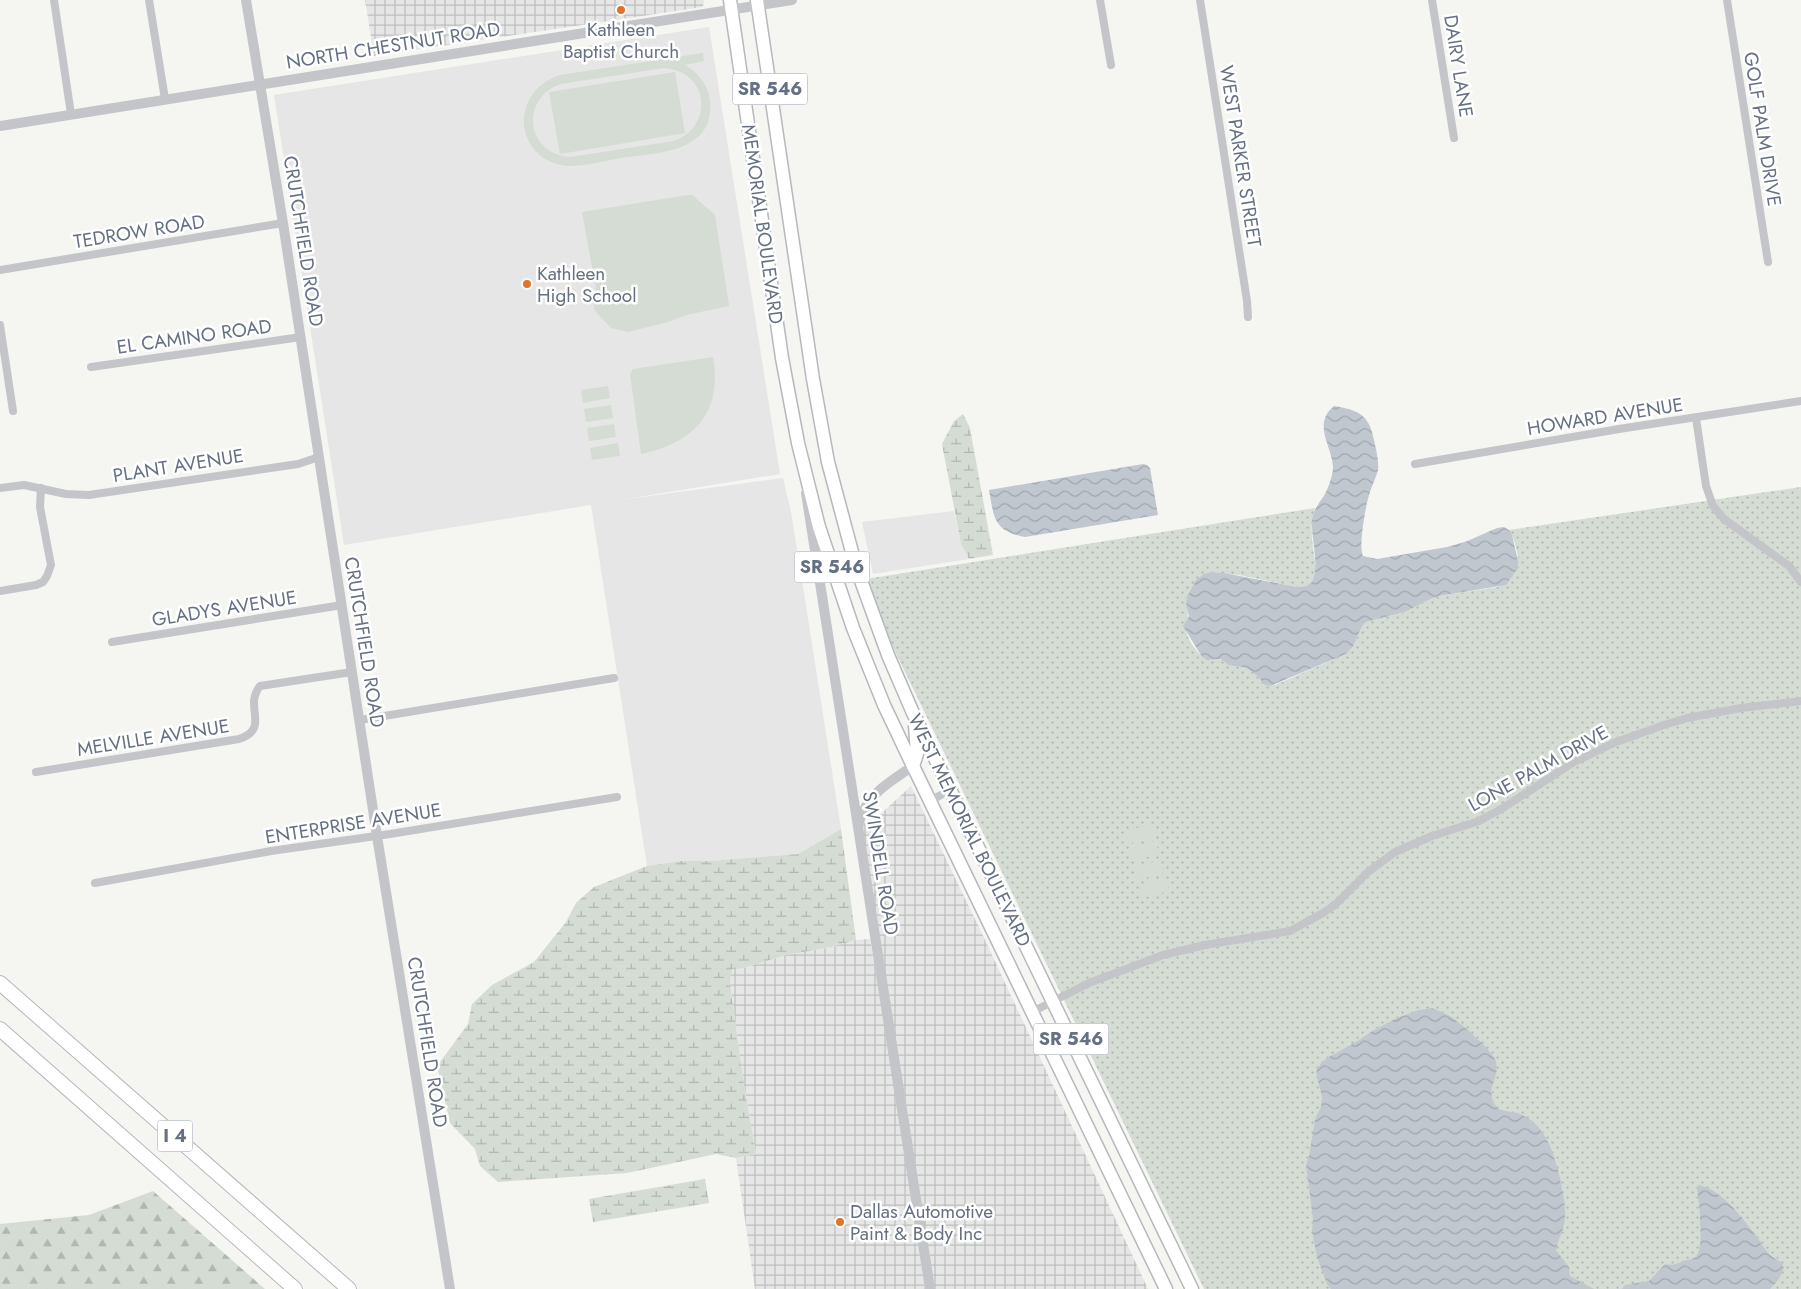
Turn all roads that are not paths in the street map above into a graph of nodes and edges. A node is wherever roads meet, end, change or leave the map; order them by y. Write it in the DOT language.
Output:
graph roads {
  1 [pos="54,0"];
  2 [pos="149,0"];
  3 [pos="246,0"];
  4 [pos="792,0"];
  5 [pos="1100,0"];
  6 [pos="1200,0"];
  7 [pos="1432,0"];
  8 [pos="1727,0"];
  9 [pos="757,3"];
  10 [pos="730,5"];
  11 [pos="1111,65"];
  12 [pos="260,84"];
  13 [pos="165,99"];
  14 [pos="71,114"];
  15 [pos="0,126"];
  16 [pos="1454,138"];
  17 [pos="283,223"];
  18 [pos="1768,262"];
  19 [pos="0,270"];
  20 [pos="1248,317"];
  21 [pos="0,326"];
  22 [pos="301,337"];
  23 [pos="808,350"];
  24 [pos="782,358"];
  25 [pos="90,367"];
  26 [pos="1801,401"];
  27 [pos="13,411"];
  28 [pos="1696,418"];
  29 [pos="798,443"];
  30 [pos="319,457"];
  31 [pos="1415,464"];
  32 [pos="0,488"];
  33 [pos="41,488"];
  34 [pos="1801,582"];
  35 [pos="0,591"];
  36 [pos="342,605"];
  37 [pos="112,642"];
  38 [pos="352,672"];
  39 [pos="614,678"];
  40 [pos="1801,702"];
  41 [pos="913,713"];
  42 [pos="360,720"];
  43 [pos="913,766"];
  44 [pos="36,772"];
  45 [pos="851,787"];
  46 [pos="950,790"];
  47 [pos="876,792"];
  48 [pos="617,797"];
  49 [pos="930,801"];
  50 [pos="858,825"];
  51 [pos="377,836"];
  52 [pos="95,882"];
  53 [pos="0,983"];
  54 [pos="1053,1002"];
  55 [pos="1032,1012"];
  56 [pos="0,1029"];
  57 [pos="295,1289"];
  58 [pos="349,1289"];
  59 [pos="450,1289"];
  60 [pos="930,1289"];
  61 [pos="1166,1289"];
  62 [pos="1192,1289"];
  1 -- 14 [label="street"];
  2 -- 13 [label="street"];
  3 -- 12 [label="street, CRUTCHFIELD ROAD"];
  4 -- 9 [label="street, NORTH CHESTNUT ROAD"];
  5 -- 11 [label="street"];
  6 -- 20 [label="street, WEST PARKER STREET"];
  7 -- 16 [label="street, DAIRY LANE"];
  8 -- 18 [label="street, GOLF PALM DRIVE"];
  9 -- 10 [label="street, NORTH CHESTNUT ROAD"];
  9 -- 23 [label="main road, MEMORIAL BOULEVARD / SR 546"];
  10 -- 12 [label="street, NORTH CHESTNUT ROAD"];
  10 -- 24 [label="main road, MEMORIAL BOULEVARD / SR 546"];
  12 -- 13 [label="street, NORTH CHESTNUT ROAD"];
  12 -- 17 [label="street, CRUTCHFIELD ROAD"];
  13 -- 14 [label="street, NORTH CHESTNUT ROAD"];
  14 -- 15 [label="street, NORTH CHESTNUT ROAD"];
  17 -- 19 [label="street, TEDROW ROAD"];
  17 -- 22 [label="street, CRUTCHFIELD ROAD"];
  21 -- 27 [label="street"];
  22 -- 25 [label="street, EL CAMINO ROAD"];
  22 -- 30 [label="street, CRUTCHFIELD ROAD"];
  23 -- 41 [label="main road, WEST MEMORIAL BOULEVARD / SR 546"];
  24 -- 29 [label="main road, WEST MEMORIAL BOULEVARD / SR 546"];
  26 -- 28 [label="street, HOWARD AVENUE"];
  28 -- 31 [label="street, HOWARD AVENUE"];
  28 -- 34 [label="street"];
  29 -- 43 [label="main road, WEST MEMORIAL BOULEVARD / SR 546"];
  29 -- 45 [label="street, SWINDELL ROAD"];
  30 -- 33 [label="street, PLANT AVENUE"];
  30 -- 36 [label="street, CRUTCHFIELD ROAD"];
  32 -- 33 [label="street, PLANT AVENUE"];
  33 -- 35 [label="street"];
  36 -- 37 [label="street, GLADYS AVENUE"];
  36 -- 38 [label="street, CRUTCHFIELD ROAD"];
  38 -- 42 [label="street, CRUTCHFIELD ROAD"];
  38 -- 44 [label="street, MELVILLE AVENUE"];
  39 -- 42 [label="street"];
  40 -- 54 [label="street, LONE PALM DRIVE"];
  41 -- 43 [label="main road"];
  41 -- 46 [label="main road, WEST MEMORIAL BOULEVARD / SR 546"];
  42 -- 51 [label="street, CRUTCHFIELD ROAD"];
  43 -- 47 [label="street"];
  43 -- 49 [label="main road, WEST MEMORIAL BOULEVARD / SR 546"];
  45 -- 47 [label="street"];
  45 -- 50 [label="street, SWINDELL ROAD"];
  46 -- 49 [label="street"];
  46 -- 54 [label="main road, WEST MEMORIAL BOULEVARD / SR 546"];
  47 -- 50 [label="street"];
  48 -- 51 [label="street, ENTERPRISE AVENUE"];
  49 -- 55 [label="main road, WEST MEMORIAL BOULEVARD / SR 546"];
  50 -- 60 [label="street, SWINDELL ROAD"];
  51 -- 52 [label="street, ENTERPRISE AVENUE"];
  51 -- 59 [label="street, CRUTCHFIELD ROAD"];
  53 -- 58 [label="highway, I 4"];
  54 -- 55 [label="street, LONE PALM DRIVE"];
  54 -- 62 [label="main road, WEST MEMORIAL BOULEVARD / SR 546"];
  55 -- 61 [label="main road, WEST MEMORIAL BOULEVARD / SR 546"];
  56 -- 57 [label="highway, I 4"];
}
